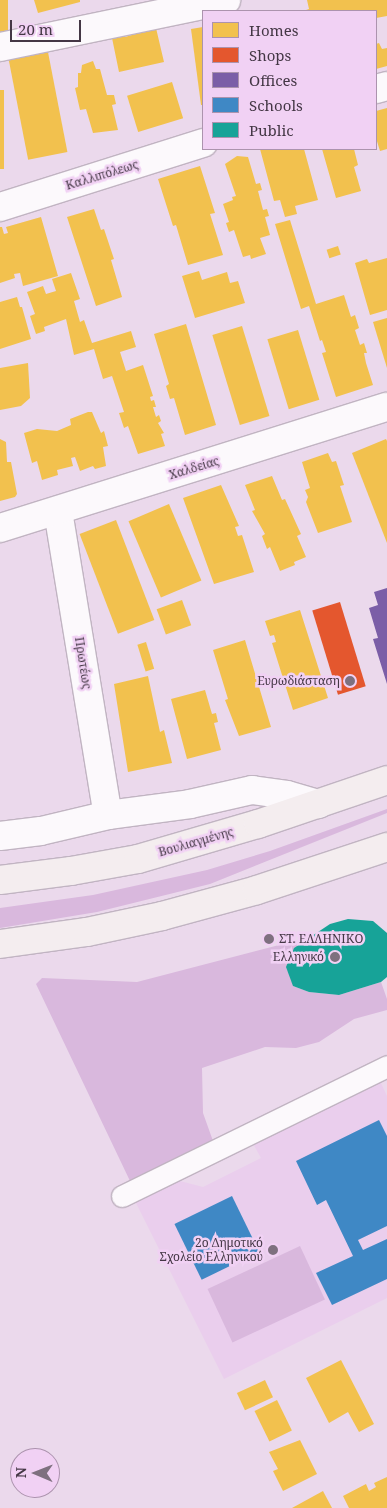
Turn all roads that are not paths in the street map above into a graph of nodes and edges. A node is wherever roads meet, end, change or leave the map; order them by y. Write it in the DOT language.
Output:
graph roads {
  1 [pos="226,0"];
  2 [pos="0,47"];
  3 [pos="202,143"];
  4 [pos="0,207"];
  5 [pos="387,407"];
  6 [pos="58,511"];
  7 [pos="0,528"];
  8 [pos="387,780"];
  9 [pos="319,804"];
  10 [pos="108,815"];
  11 [pos="0,836"];
  12 [pos="387,847"];
  13 [pos="0,880"];
  14 [pos="0,944"];
  15 [pos="387,1066"];
  16 [pos="122,1196"];
  1 -- 2 [label="street"];
  3 -- 4 [label="street, Καλλιπόλεως"];
  5 -- 6 [label="street, Χαλδείας"];
  6 -- 7 [label="street, Χαλδείας"];
  6 -- 10 [label="street, Πρωτέως"];
  8 -- 9 [label="main road, Βουλιαγμένης"];
  9 -- 10 [label="street"];
  9 -- 13 [label="main road, Βουλιαγμένης"];
  10 -- 11 [label="street"];
  12 -- 14 [label="main road"];
  15 -- 16 [label="street"];
}
